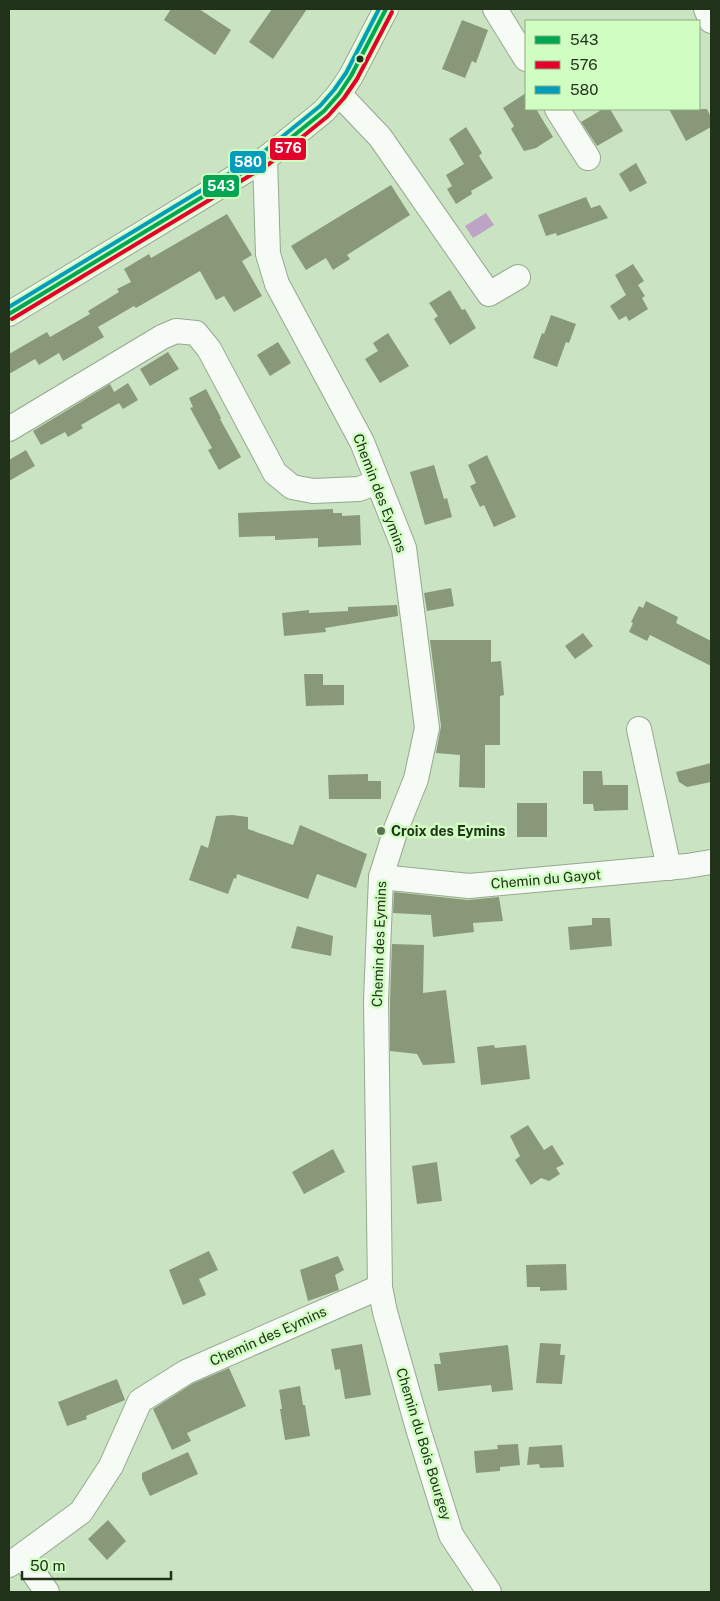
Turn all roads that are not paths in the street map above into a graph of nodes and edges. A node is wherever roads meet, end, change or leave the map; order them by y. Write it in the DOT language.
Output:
graph roads {
  1 [pos="386,9"];
  2 [pos="495,9"];
  3 [pos="706,9"];
  4 [pos="711,21"];
  5 [pos="525,57"];
  6 [pos="339,94"];
  7 [pos="558,110"];
  8 [pos="588,158"];
  9 [pos="265,159"];
  10 [pos="518,277"];
  11 [pos="9,314"];
  12 [pos="9,428"];
  13 [pos="378,482"];
  14 [pos="639,728"];
  15 [pos="711,862"];
  16 [pos="669,868"];
  17 [pos="381,876"];
  18 [pos="380,1287"];
  19 [pos="15,1560"];
  20 [pos="47,1592"];
  21 [pos="489,1592"];
  1 -- 6 [label="street"];
  2 -- 5 [label="street"];
  3 -- 4 [label="street"];
  6 -- 9 [label="street"];
  6 -- 10 [label="street"];
  7 -- 8 [label="street"];
  9 -- 11 [label="street"];
  9 -- 13 [label="street, Chemin des Eymins"];
  12 -- 13 [label="street"];
  13 -- 17 [label="street, Chemin des Eymins"];
  14 -- 16 [label="street"];
  15 -- 16 [label="street, Chemin du Gayot"];
  16 -- 17 [label="street, Chemin du Gayot"];
  17 -- 18 [label="street, Chemin des Eymins"];
  18 -- 19 [label="street, Chemin des Eymins"];
  18 -- 21 [label="street, Chemin du Bois Bourgey"];
  19 -- 20 [label="street"];
}
